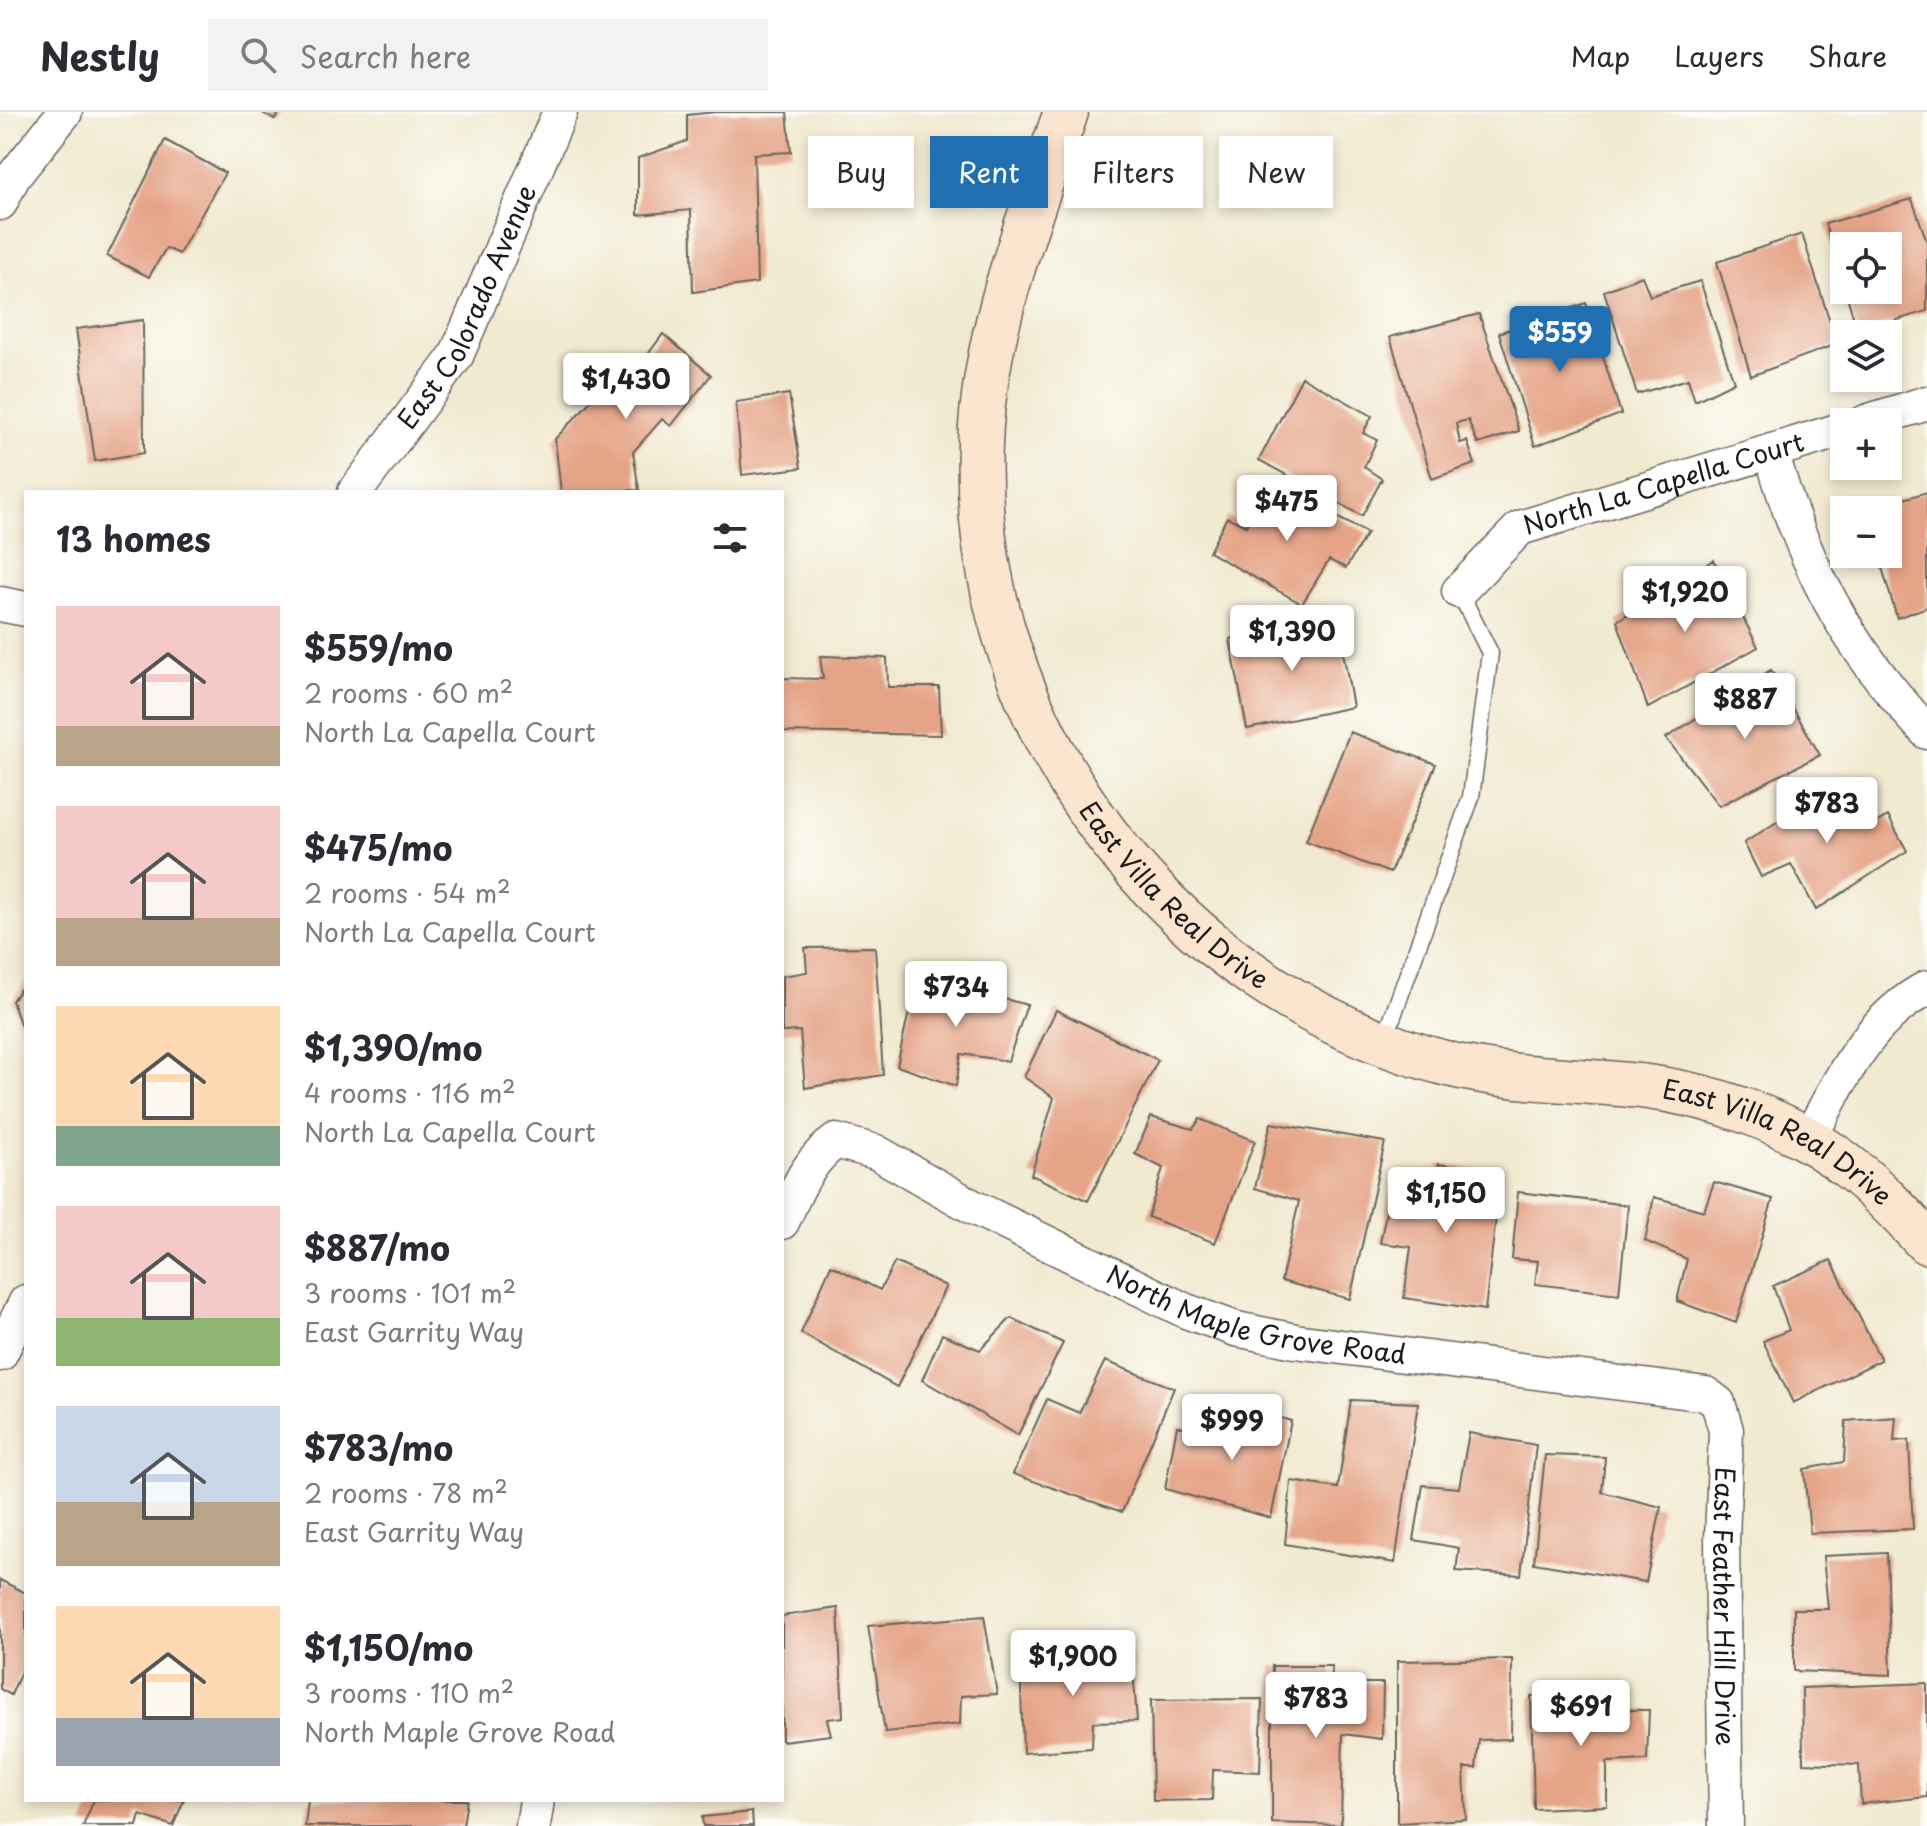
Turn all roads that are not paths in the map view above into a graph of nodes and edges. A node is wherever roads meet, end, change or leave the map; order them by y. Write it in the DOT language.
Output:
graph roads {
  1 [pos="65,112"];
  2 [pos="560,112"];
  3 [pos="1066,112"];
  4 [pos="0,203"];
  5 [pos="1927,403"];
  6 [pos="1902,411"];
  7 [pos="1830,433"];
  8 [pos="1771,451"];
  9 [pos="356,490"];
  10 [pos="1459,591"];
  11 [pos="0,603"];
  12 [pos="24,609"];
  13 [pos="1927,732"];
  14 [pos="1927,988"];
  15 [pos="1383,1043"];
  16 [pos="1808,1141"];
  17 [pos="784,1218"];
  18 [pos="1927,1242"];
  19 [pos="24,1306"];
  20 [pos="0,1354"];
  21 [pos="1706,1394"];
  22 [pos="537,1802"];
  23 [pos="533,1826"];
  24 [pos="1726,1826"];
  1 -- 4 [label="street"];
  2 -- 9 [label="street, East Colorado Avenue"];
  3 -- 15 [label="street, East Villa Real Drive"];
  5 -- 6 [label="street"];
  7 -- 8 [label="street, North La Capella Court"];
  8 -- 10 [label="street, North La Capella Court"];
  8 -- 13 [label="street"];
  10 -- 15 [label="lane"];
  11 -- 12 [label="street"];
  14 -- 16 [label="street"];
  15 -- 16 [label="street, East Villa Real Drive"];
  16 -- 18 [label="street, East Villa Real Drive"];
  17 -- 21 [label="street, North Maple Grove Road"];
  19 -- 20 [label="street"];
  21 -- 24 [label="street, East Feather Hill Drive"];
  22 -- 23 [label="street"];
}
